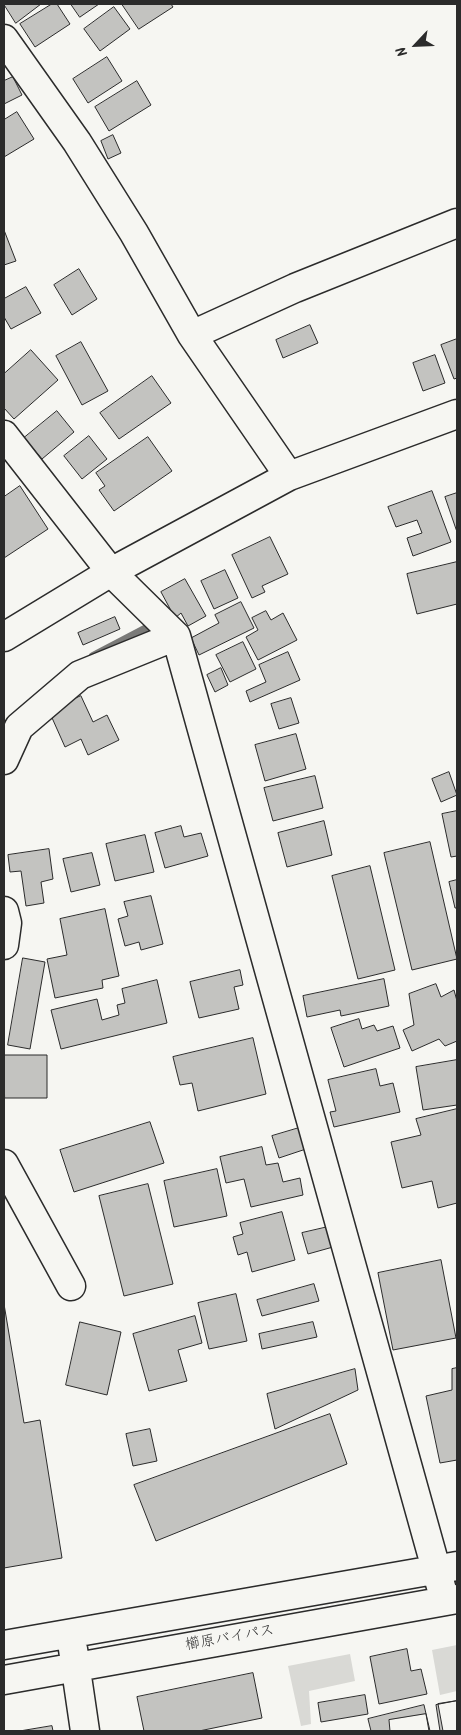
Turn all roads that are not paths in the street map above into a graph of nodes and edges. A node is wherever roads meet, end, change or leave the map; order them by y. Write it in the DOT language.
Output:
graph roads {
  1 [pos="4,39"];
  2 [pos="457,223"];
  3 [pos="192,335"];
  4 [pos="457,414"];
  5 [pos="4,435"];
  6 [pos="289,476"];
  7 [pos="111,572"];
  8 [pos="176,636"];
  9 [pos="4,637"];
  10 [pos="4,760"];
  11 [pos="4,911"];
  12 [pos="4,945"];
  13 [pos="4,1164"];
  14 [pos="71,1286"];
  15 [pos="447,1568"];
  16 [pos="451,1600"];
  17 [pos="72,1634"];
  18 [pos="4,1646"];
  19 [pos="76,1667"];
  20 [pos="4,1680"];
  21 [pos="85,1731"];
  1 -- 3 [label="street"];
  2 -- 3 [label="street"];
  3 -- 6 [label="street"];
  4 -- 6 [label="street"];
  5 -- 7 [label="street"];
  6 -- 7 [label="street"];
  7 -- 8 [label="street"];
  7 -- 9 [label="street"];
  8 -- 10 [label="street"];
  8 -- 15 [label="street"];
  11 -- 12 [label="street"];
  13 -- 14 [label="street"];
  15 -- 16 [label="street"];
  15 -- 17 [label="street"];
  16 -- 19 [label="street, 櫛原バイパス"];
  17 -- 18 [label="street"];
  17 -- 19 [label="street"];
  19 -- 20 [label="street, 櫛原バイパス"];
  19 -- 21 [label="street"];
}
